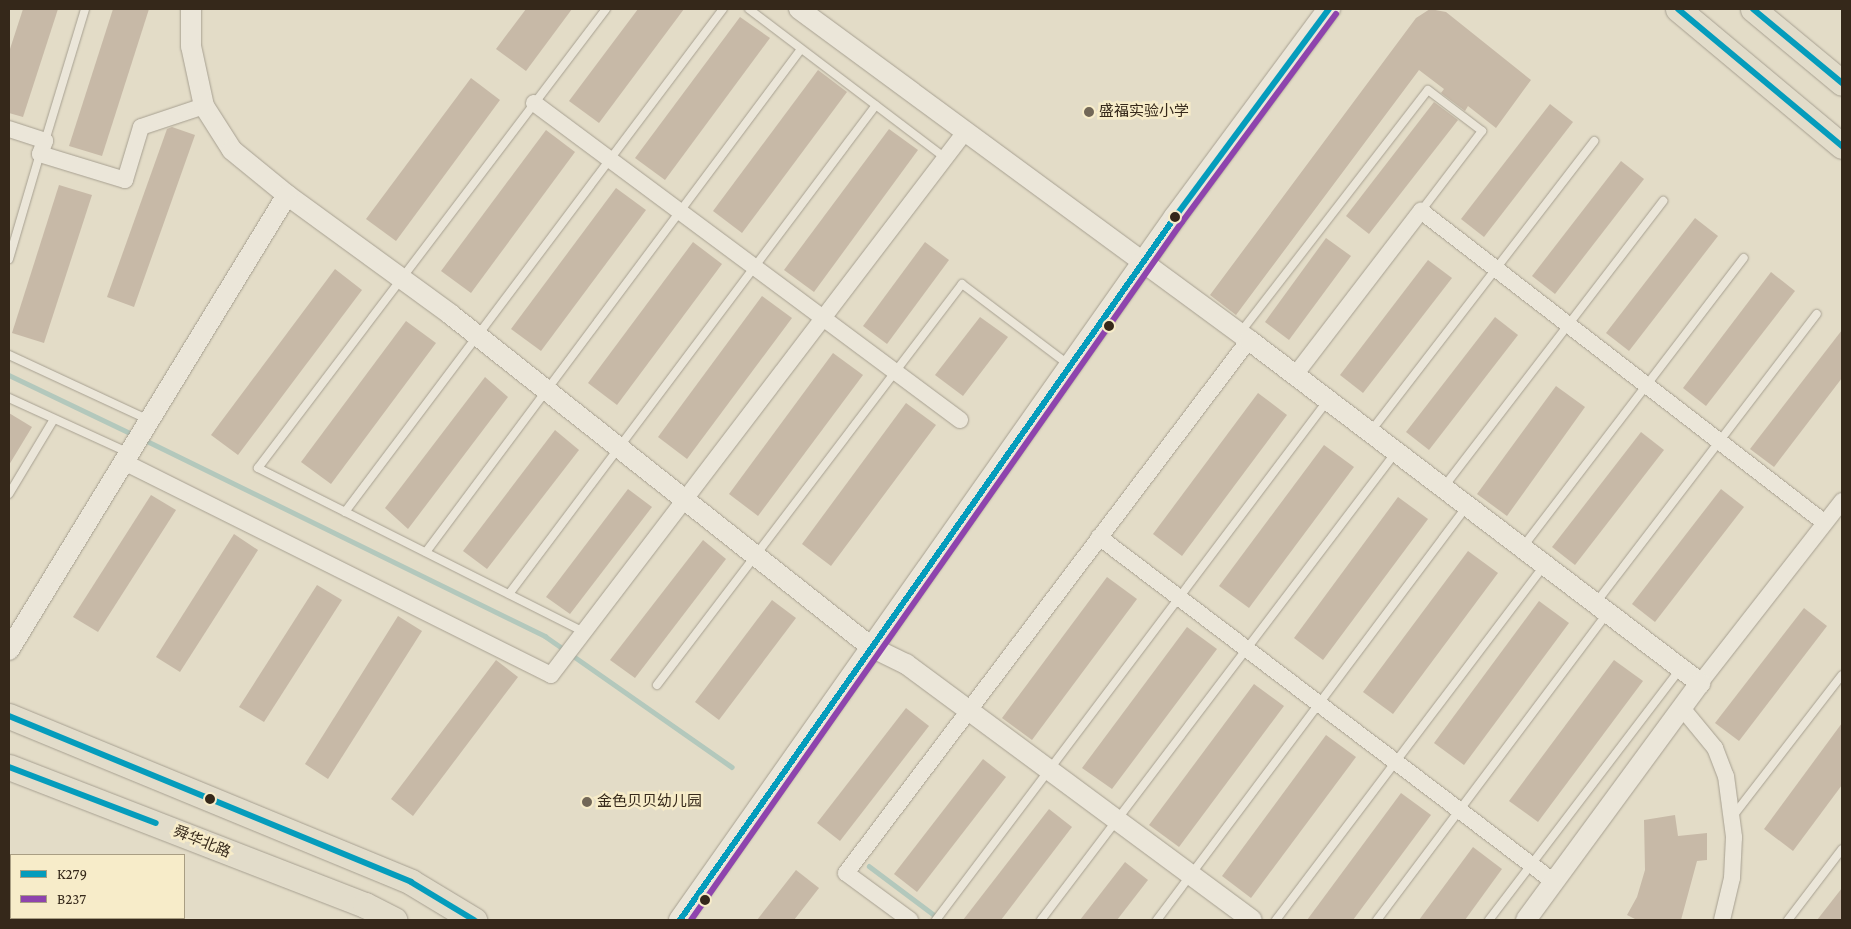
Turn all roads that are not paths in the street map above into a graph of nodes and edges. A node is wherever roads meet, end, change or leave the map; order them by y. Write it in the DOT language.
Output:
graph roads {
  1 [pos="86,9"];
  2 [pos="191,9"];
  3 [pos="606,9"];
  4 [pos="723,9"];
  5 [pos="749,9"];
  6 [pos="799,9"];
  7 [pos="1329,9"];
  8 [pos="1678,9"];
  9 [pos="1753,9"];
  10 [pos="801,48"];
  11 [pos="1842,83"];
  12 [pos="534,103"];
  13 [pos="876,105"];
  14 [pos="204,106"];
  15 [pos="9,129"];
  16 [pos="965,132"];
  17 [pos="1594,141"];
  18 [pos="1842,146"];
  19 [pos="43,147"];
  20 [pos="945,158"];
  21 [pos="610,159"];
  22 [pos="287,195"];
  23 [pos="1663,201"];
  24 [pos="1421,211"];
  25 [pos="681,212"];
  26 [pos="1744,258"];
  27 [pos="9,259"];
  28 [pos="1144,264"];
  29 [pos="755,267"];
  30 [pos="1496,269"];
  31 [pos="402,278"];
  32 [pos="1817,314"];
  33 [pos="823,318"];
  34 [pos="1568,325"];
  35 [pos="478,336"];
  36 [pos="1244,337"];
  37 [pos="9,355"];
  38 [pos="1071,366"];
  39 [pos="895,372"];
  40 [pos="1295,375"];
  41 [pos="1646,385"];
  42 [pos="548,391"];
  43 [pos="9,398"];
  44 [pos="1328,400"];
  45 [pos="54,419"];
  46 [pos="960,420"];
  47 [pos="1370,432"];
  48 [pos="136,442"];
  49 [pos="1719,442"];
  50 [pos="620,448"];
  51 [pos="1396,452"];
  52 [pos="1443,488"];
  53 [pos="9,494"];
  54 [pos="686,500"];
  55 [pos="1842,501"];
  56 [pos="1467,506"];
  57 [pos="345,512"];
  58 [pos="1825,523"];
  59 [pos="1099,537"];
  60 [pos="1522,548"];
  61 [pos="426,552"];
  62 [pos="756,555"];
  63 [pos="1544,565"];
  64 [pos="509,594"];
  65 [pos="1179,598"];
  66 [pos="1602,609"];
  67 [pos="586,633"];
  68 [pos="871,647"];
  69 [pos="1247,649"];
  70 [pos="9,650"];
  71 [pos="1680,668"];
  72 [pos="1842,676"];
  73 [pos="1700,683"];
  74 [pos="657,685"];
  75 [pos="1319,704"];
  76 [pos="1682,708"];
  77 [pos="968,710"];
  78 [pos="9,716"];
  79 [pos="1396,762"];
  80 [pos="9,767"];
  81 [pos="1049,770"];
  82 [pos="1460,811"];
  83 [pos="1732,817"];
  84 [pos="1117,820"];
  85 [pos="1842,849"];
  86 [pos="1531,865"];
  87 [pos="1191,875"];
  88 [pos="1554,882"];
  89 [pos="394,920"];
  90 [pos="474,920"];
  91 [pos="680,920"];
  92 [pos="910,920"];
  93 [pos="936,920"];
  94 [pos="1041,920"];
  95 [pos="1157,920"];
  96 [pos="1252,920"];
  97 [pos="1276,920"];
  98 [pos="1377,920"];
  99 [pos="1489,920"];
  100 [pos="1526,920"];
  101 [pos="1722,920"];
  102 [pos="1788,920"];
  1 -- 19 [label="lane"];
  2 -- 14 [label="street"];
  3 -- 12 [label="lane"];
  4 -- 21 [label="lane"];
  5 -- 10 [label="lane"];
  6 -- 16 [label="street"];
  7 -- 28 [label="main road"];
  8 -- 18 [label="main road"];
  9 -- 11 [label="main road"];
  10 -- 13 [label="lane"];
  10 -- 25 [label="lane"];
  12 -- 21 [label="street"];
  12 -- 31 [label="lane"];
  13 -- 20 [label="lane"];
  13 -- 29 [label="lane"];
  14 -- 19 [label="street"];
  14 -- 22 [label="street"];
  15 -- 19 [label="street"];
  16 -- 20 [label="street"];
  16 -- 28 [label="street"];
  17 -- 30 [label="lane"];
  19 -- 27 [label="lane"];
  20 -- 33 [label="street"];
  21 -- 25 [label="street"];
  21 -- 35 [label="lane"];
  22 -- 31 [label="street"];
  22 -- 48 [label="street"];
  23 -- 34 [label="lane"];
  24 -- 30 [label="street"];
  24 -- 36 [label="lane"];
  24 -- 40 [label="street"];
  25 -- 29 [label="street"];
  25 -- 42 [label="lane"];
  26 -- 41 [label="lane"];
  28 -- 36 [label="street"];
  28 -- 38 [label="main road"];
  29 -- 33 [label="street"];
  29 -- 50 [label="lane"];
  30 -- 34 [label="street"];
  30 -- 47 [label="lane"];
  31 -- 35 [label="street"];
  31 -- 57 [label="lane"];
  32 -- 49 [label="lane"];
  33 -- 39 [label="street"];
  33 -- 54 [label="street"];
  34 -- 41 [label="street"];
  34 -- 52 [label="lane"];
  35 -- 42 [label="street"];
  35 -- 57 [label="lane"];
  36 -- 40 [label="street"];
  36 -- 59 [label="street"];
  37 -- 48 [label="lane"];
  38 -- 39 [label="lane"];
  38 -- 68 [label="main road"];
  39 -- 46 [label="street"];
  39 -- 62 [label="lane"];
  40 -- 44 [label="street"];
  41 -- 49 [label="street"];
  41 -- 60 [label="lane"];
  42 -- 50 [label="street"];
  42 -- 61 [label="lane"];
  43 -- 45 [label="lane"];
  44 -- 47 [label="street"];
  44 -- 65 [label="lane"];
  45 -- 48 [label="lane"];
  45 -- 53 [label="lane"];
  47 -- 51 [label="street"];
  48 -- 67 [label="street"];
  48 -- 70 [label="street"];
  49 -- 58 [label="street"];
  49 -- 66 [label="lane"];
  50 -- 54 [label="street"];
  50 -- 64 [label="lane"];
  51 -- 52 [label="street"];
  51 -- 69 [label="lane"];
  52 -- 56 [label="street"];
  54 -- 62 [label="street"];
  54 -- 67 [label="street"];
  55 -- 58 [label="street"];
  56 -- 60 [label="street"];
  56 -- 75 [label="lane"];
  57 -- 61 [label="lane"];
  58 -- 73 [label="street"];
  59 -- 65 [label="street"];
  59 -- 77 [label="street"];
  60 -- 63 [label="street"];
  61 -- 64 [label="lane"];
  62 -- 68 [label="street"];
  62 -- 74 [label="lane"];
  63 -- 66 [label="street"];
  63 -- 79 [label="lane"];
  64 -- 67 [label="lane"];
  65 -- 69 [label="street"];
  65 -- 81 [label="lane"];
  66 -- 71 [label="street"];
  66 -- 82 [label="lane"];
  68 -- 77 [label="street"];
  68 -- 91 [label="main road"];
  69 -- 75 [label="street"];
  69 -- 84 [label="lane"];
  71 -- 73 [label="street"];
  71 -- 86 [label="lane"];
  72 -- 83 [label="lane"];
  73 -- 76 [label="street"];
  75 -- 79 [label="street"];
  75 -- 87 [label="lane"];
  76 -- 83 [label="street"];
  76 -- 88 [label="street"];
  77 -- 81 [label="street"];
  77 -- 92 [label="street"];
  78 -- 90 [label="main road"];
  79 -- 82 [label="street"];
  79 -- 97 [label="lane"];
  80 -- 89 [label="main road, 舜华北路"];
  81 -- 84 [label="street"];
  81 -- 93 [label="lane"];
  82 -- 86 [label="street"];
  82 -- 98 [label="lane"];
  83 -- 101 [label="street"];
  84 -- 87 [label="street"];
  84 -- 94 [label="lane"];
  85 -- 102 [label="lane"];
  86 -- 88 [label="street"];
  86 -- 99 [label="lane"];
  87 -- 95 [label="lane"];
  87 -- 96 [label="street"];
  88 -- 100 [label="street"];
}
